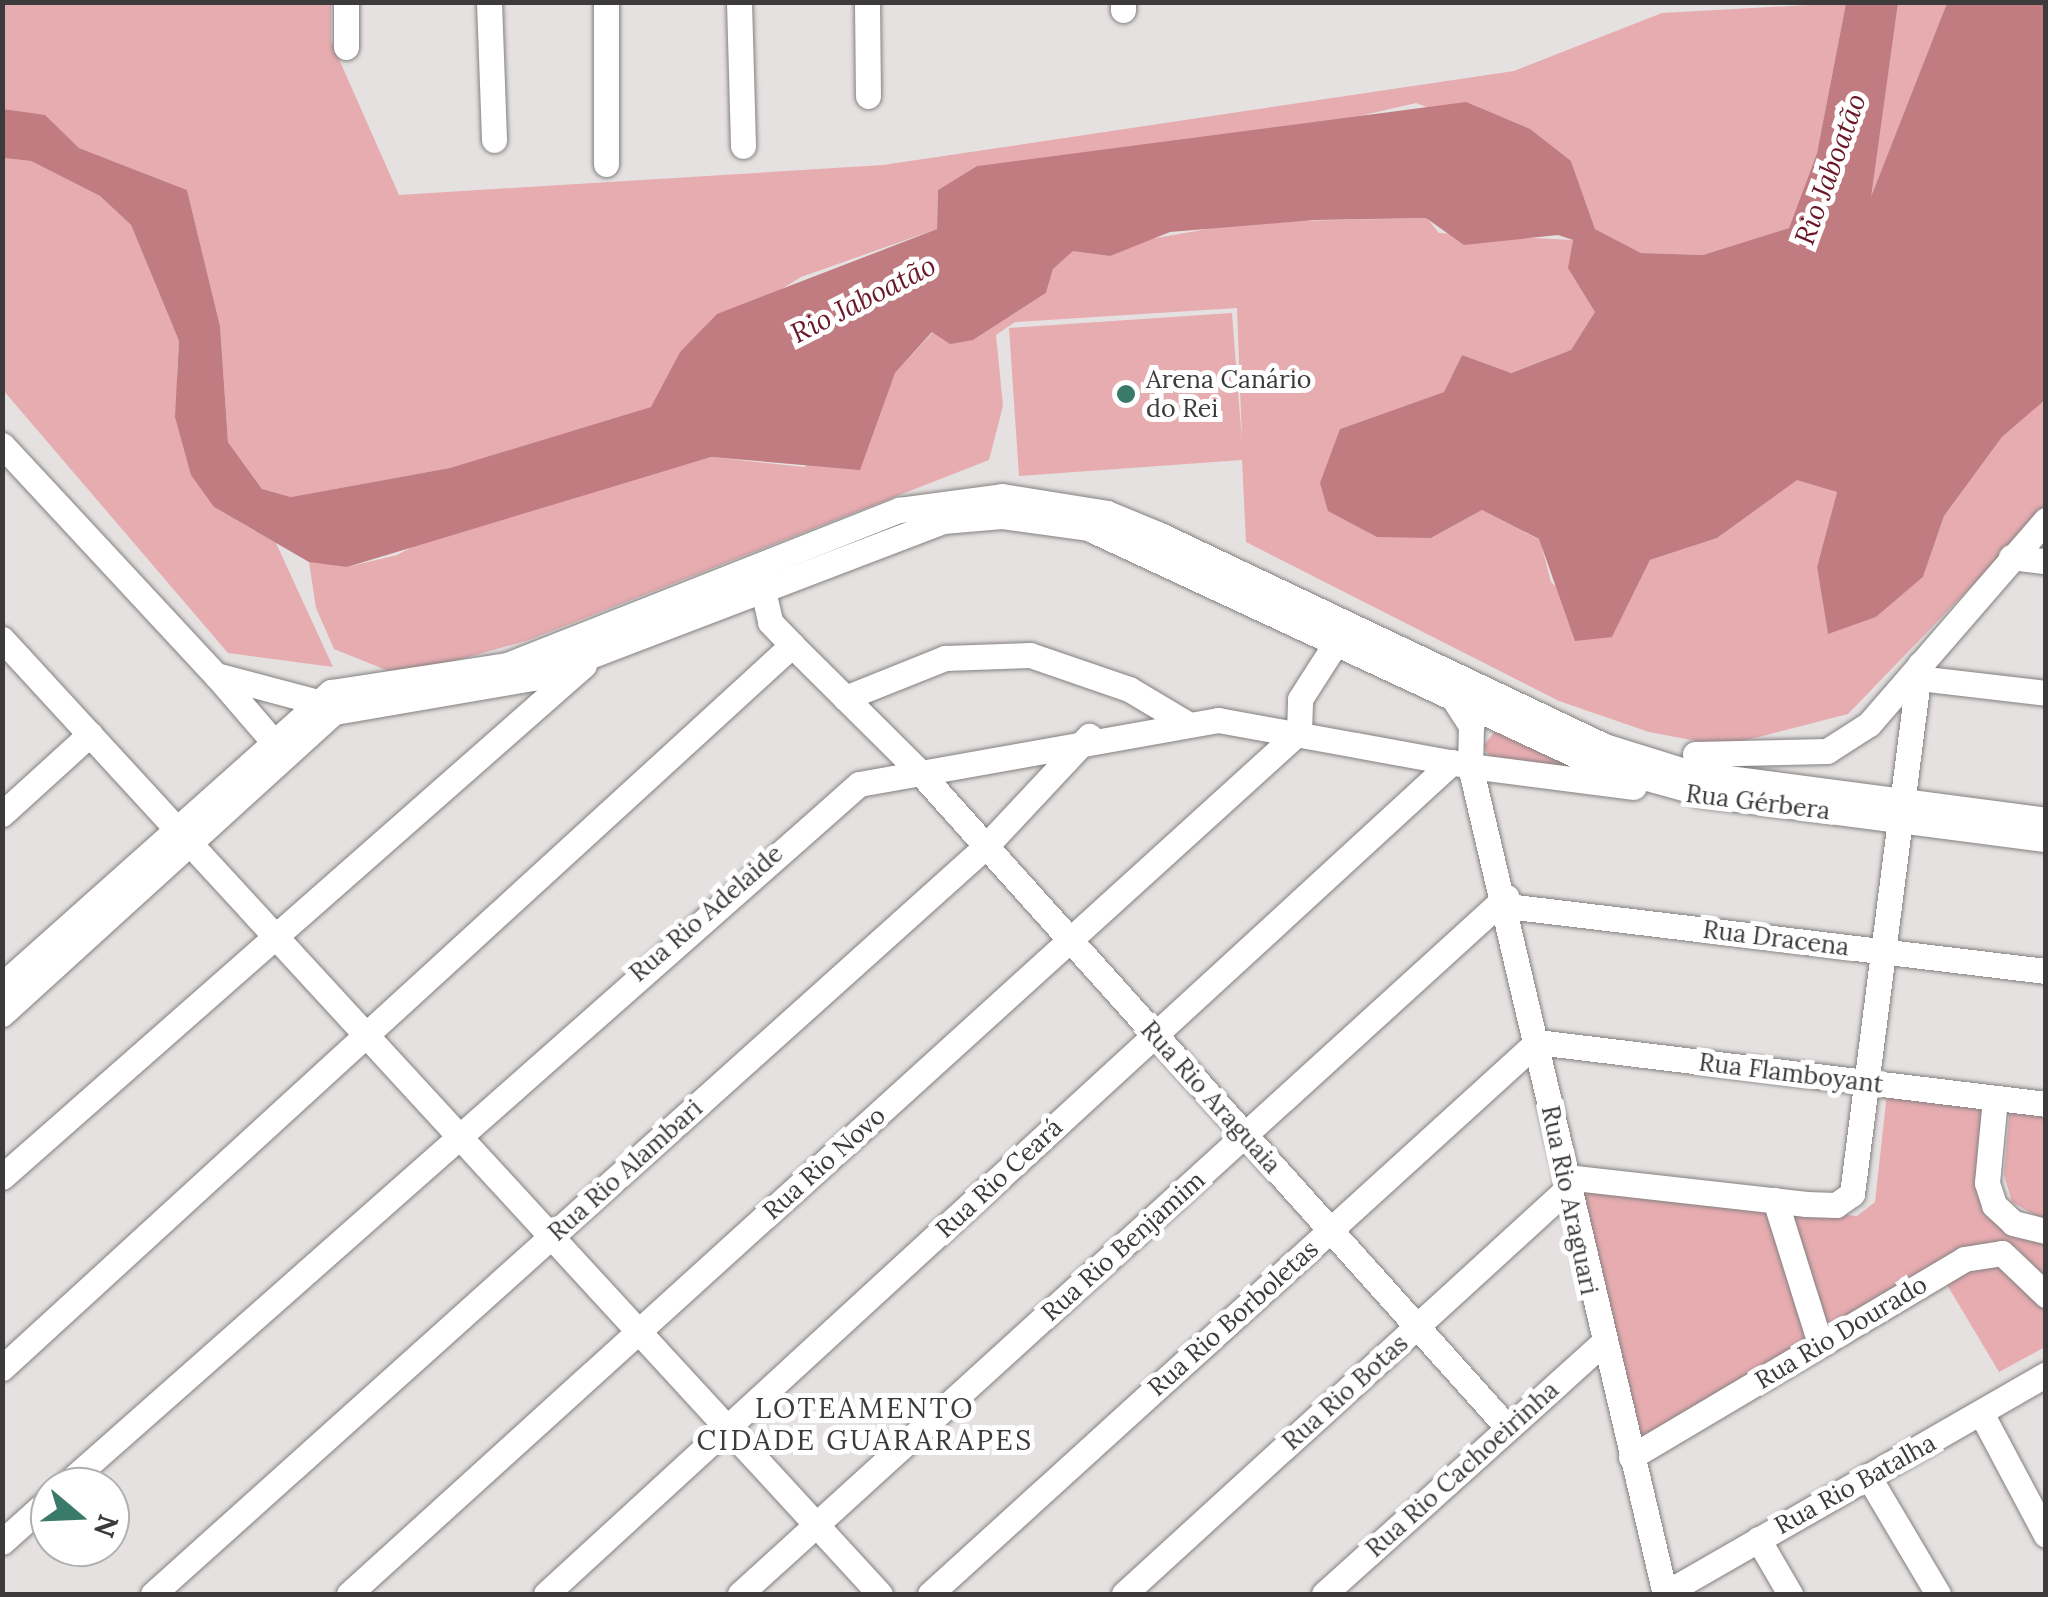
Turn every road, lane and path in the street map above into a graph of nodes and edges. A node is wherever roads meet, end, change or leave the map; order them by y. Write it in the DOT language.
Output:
graph roads {
  1 [pos="346,2"];
  2 [pos="489,2"];
  3 [pos="606,2"];
  4 [pos="739,2"];
  5 [pos="866,2"];
  6 [pos="346,47"];
  7 [pos="868,96"];
  8 [pos="494,140"];
  9 [pos="743,146"];
  10 [pos="606,164"];
  11 [pos="2,445"];
  12 [pos="2046,520"];
  13 [pos="2011,556"];
  14 [pos="2046,560"];
  15 [pos="762,586"];
  16 [pos="2,639"];
  17 [pos="1336,643"];
  18 [pos="792,645"];
  19 [pos="599,652"];
  20 [pos="1919,671"];
  21 [pos="216,675"];
  22 [pos="2046,694"];
  23 [pos="844,698"];
  24 [pos="1455,700"];
  25 [pos="314,701"];
  26 [pos="1186,723"];
  27 [pos="1299,732"];
  28 [pos="90,734"];
  29 [pos="1089,736"];
  30 [pos="271,739"];
  31 [pos="1696,754"];
  32 [pos="1461,764"];
  33 [pos="916,768"];
  34 [pos="1540,777"];
  35 [pos="1712,796"];
  36 [pos="1485,803"];
  37 [pos="1902,811"];
  38 [pos="2,814"];
  39 [pos="2046,820"];
  40 [pos="182,835"];
  41 [pos="2046,840"];
  42 [pos="986,846"];
  43 [pos="1506,902"];
  44 [pos="273,934"];
  45 [pos="1070,940"];
  46 [pos="1886,951"];
  47 [pos="2046,971"];
  48 [pos="2,985"];
  49 [pos="2,1014"];
  50 [pos="365,1033"];
  51 [pos="1155,1035"];
  52 [pos="1536,1042"];
  53 [pos="1869,1083"];
  54 [pos="1995,1098"];
  55 [pos="2046,1104"];
  56 [pos="457,1132"];
  57 [pos="1244,1135"];
  58 [pos="2,1177"];
  59 [pos="1566,1184"];
  60 [pos="1775,1200"];
  61 [pos="1330,1230"];
  62 [pos="2046,1231"];
  63 [pos="555,1234"];
  64 [pos="2046,1296"];
  65 [pos="1417,1327"];
  66 [pos="641,1330"];
  67 [pos="1601,1344"];
  68 [pos="1820,1344"];
  69 [pos="2,1368"];
  70 [pos="2046,1374"];
  71 [pos="1981,1413"];
  72 [pos="728,1427"];
  73 [pos="1507,1427"];
  74 [pos="1631,1457"];
  75 [pos="85,1467"];
  76 [pos="1868,1476"];
  77 [pos="30,1517"];
  78 [pos="817,1524"];
  79 [pos="2046,1535"];
  80 [pos="1758,1538"];
  81 [pos="2,1542"];
  82 [pos="152,1594"];
  83 [pos="348,1594"];
  84 [pos="546,1594"];
  85 [pos="740,1594"];
  86 [pos="880,1594"];
  87 [pos="930,1594"];
  88 [pos="1124,1594"];
  89 [pos="1324,1594"];
  90 [pos="1664,1594"];
  91 [pos="1790,1594"];
  92 [pos="1938,1594"];
  1 -- 6 [label="street"];
  2 -- 8 [label="street"];
  3 -- 10 [label="street"];
  4 -- 9 [label="street"];
  5 -- 7 [label="street"];
  11 -- 21 [label="street"];
  12 -- 13 [label="street"];
  13 -- 14 [label="street"];
  13 -- 20 [label="street"];
  15 -- 17 [label="street"];
  15 -- 18 [label="street, Rua Rio Araguaia"];
  15 -- 19 [label="street"];
  16 -- 28 [label="street"];
  17 -- 24 [label="street"];
  17 -- 27 [label="street"];
  18 -- 23 [label="street, Rua Rio Araguaia"];
  18 -- 50 [label="street"];
  19 -- 40 [label="street"];
  19 -- 44 [label="street"];
  20 -- 22 [label="street"];
  20 -- 31 [label="street"];
  20 -- 37 [label="street"];
  21 -- 25 [label="street"];
  21 -- 30 [label="street"];
  23 -- 26 [label="street"];
  23 -- 33 [label="street, Rua Rio Araguaia"];
  24 -- 32 [label="street"];
  24 -- 35 [label="street"];
  25 -- 30 [label="street"];
  25 -- 37 [label="street"];
  26 -- 27 [label="street, Rua Rio Adelaide"];
  26 -- 29 [label="street, Rua Rio Adelaide"];
  27 -- 32 [label="street, Rua Rio Adelaide"];
  27 -- 45 [label="street, Rua Rio Novo"];
  28 -- 38 [label="street"];
  28 -- 40 [label="street"];
  29 -- 33 [label="street, Rua Rio Adelaide"];
  29 -- 42 [label="street, Rua Rio Alambari"];
  30 -- 40 [label="street"];
  32 -- 34 [label="street, Rua Gérbera"];
  32 -- 36 [label="street"];
  32 -- 51 [label="street, Rua Rio Ceará"];
  33 -- 42 [label="street, Rua Rio Araguaia"];
  33 -- 56 [label="street, Rua Rio Adelaide"];
  34 -- 35 [label="street, Rua Gérbera"];
  34 -- 36 [label="street"];
  35 -- 37 [label="street, Rua Gérbera"];
  36 -- 43 [label="street, Rua Rio Araguari"];
  37 -- 39 [label="street, Rua Gérbera"];
  37 -- 41 [label="street, Rua Gérbera"];
  37 -- 46 [label="street"];
  40 -- 44 [label="street"];
  40 -- 48 [label="street"];
  40 -- 49 [label="street"];
  42 -- 45 [label="street, Rua Rio Araguaia"];
  42 -- 63 [label="street, Rua Rio Alambari"];
  43 -- 46 [label="street, Rua Dracena"];
  43 -- 52 [label="street, Rua Rio Araguari"];
  43 -- 57 [label="street, Rua Rio Benjamim"];
  44 -- 50 [label="street"];
  44 -- 58 [label="street"];
  45 -- 51 [label="street, Rua Rio Araguaia"];
  45 -- 66 [label="street, Rua Rio Novo"];
  46 -- 47 [label="street, Rua Dracena"];
  46 -- 53 [label="street"];
  50 -- 56 [label="street"];
  50 -- 69 [label="street"];
  51 -- 57 [label="street, Rua Rio Araguaia"];
  51 -- 72 [label="street, Rua Rio Ceará"];
  52 -- 53 [label="street, Rua Flamboyant"];
  52 -- 59 [label="street, Rua Rio Araguari"];
  52 -- 61 [label="street, Rua Rio Borboletas"];
  53 -- 54 [label="street, Rua Flamboyant"];
  53 -- 60 [label="street"];
  54 -- 55 [label="street, Rua Flamboyant"];
  54 -- 62 [label="street"];
  56 -- 63 [label="street"];
  56 -- 75 [label="street, Rua Rio Adelaide"];
  57 -- 61 [label="street, Rua Rio Araguaia"];
  57 -- 78 [label="street, Rua Rio Benjamim"];
  59 -- 60 [label="street"];
  59 -- 65 [label="street, Rua Rio Botas"];
  59 -- 67 [label="street, Rua Rio Araguari"];
  60 -- 68 [label="street"];
  61 -- 65 [label="street, Rua Rio Araguaia"];
  61 -- 87 [label="street, Rua Rio Borboletas"];
  63 -- 66 [label="street"];
  63 -- 82 [label="street, Rua Rio Alambari"];
  64 -- 68 [label="street, Rua Rio Dourado"];
  65 -- 73 [label="street, Rua Rio Araguaia"];
  65 -- 88 [label="street, Rua Rio Botas"];
  66 -- 72 [label="street"];
  66 -- 83 [label="street, Rua Rio Novo"];
  67 -- 73 [label="street, Rua Rio Cachoeirinha"];
  67 -- 74 [label="street, Rua Rio Araguari"];
  68 -- 74 [label="street, Rua Rio Dourado"];
  70 -- 71 [label="street, Rua Rio Batalha"];
  71 -- 76 [label="street, Rua Rio Batalha"];
  71 -- 79 [label="street"];
  72 -- 78 [label="street"];
  72 -- 84 [label="street, Rua Rio Ceará"];
  73 -- 89 [label="street, Rua Rio Cachoeirinha"];
  74 -- 90 [label="street, Rua Rio Araguari"];
  76 -- 80 [label="street, Rua Rio Batalha"];
  76 -- 92 [label="street"];
  77 -- 81 [label="street"];
  78 -- 85 [label="street, Rua Rio Benjamim"];
  78 -- 86 [label="street"];
  80 -- 90 [label="street, Rua Rio Batalha"];
  80 -- 91 [label="street"];
}
